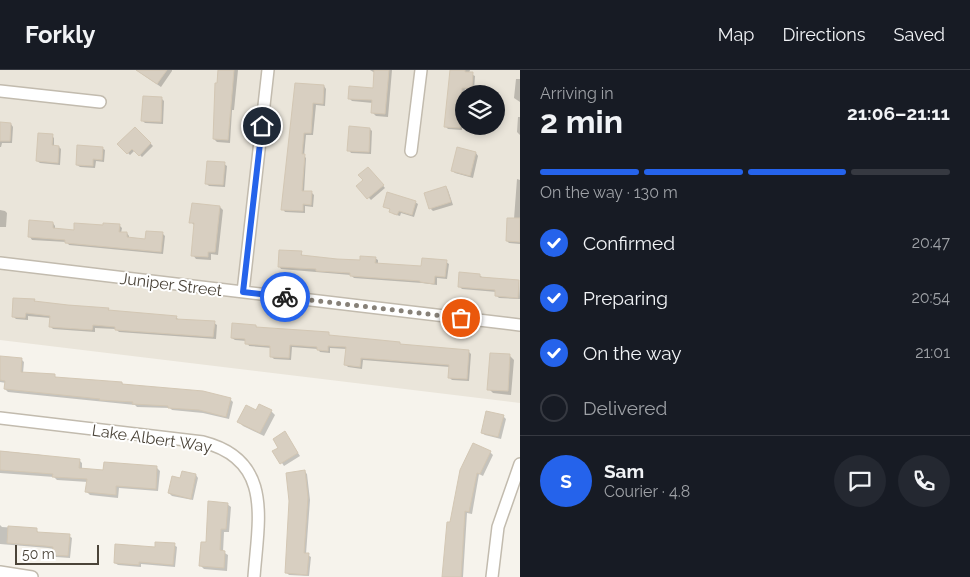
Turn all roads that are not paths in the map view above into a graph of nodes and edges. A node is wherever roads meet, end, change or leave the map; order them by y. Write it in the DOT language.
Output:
graph roads {
  1 [pos="268,70"];
  2 [pos="421,70"];
  3 [pos="0,91"];
  4 [pos="100,102"];
  5 [pos="411,151"];
  6 [pos="0,264"];
  7 [pos="243,292"];
  8 [pos="520,325"];
  9 [pos="0,418"];
  10 [pos="520,464"];
  11 [pos="0,572"];
  12 [pos="32,577"];
  13 [pos="254,577"];
  14 [pos="492,577"];
  1 -- 7 [label="street"];
  2 -- 5 [label="street"];
  3 -- 4 [label="street"];
  6 -- 7 [label="street, Juniper Street"];
  7 -- 8 [label="street, Juniper Street"];
  9 -- 13 [label="street, Lake Albert Way"];
  10 -- 14 [label="street"];
  11 -- 12 [label="street"];
}
